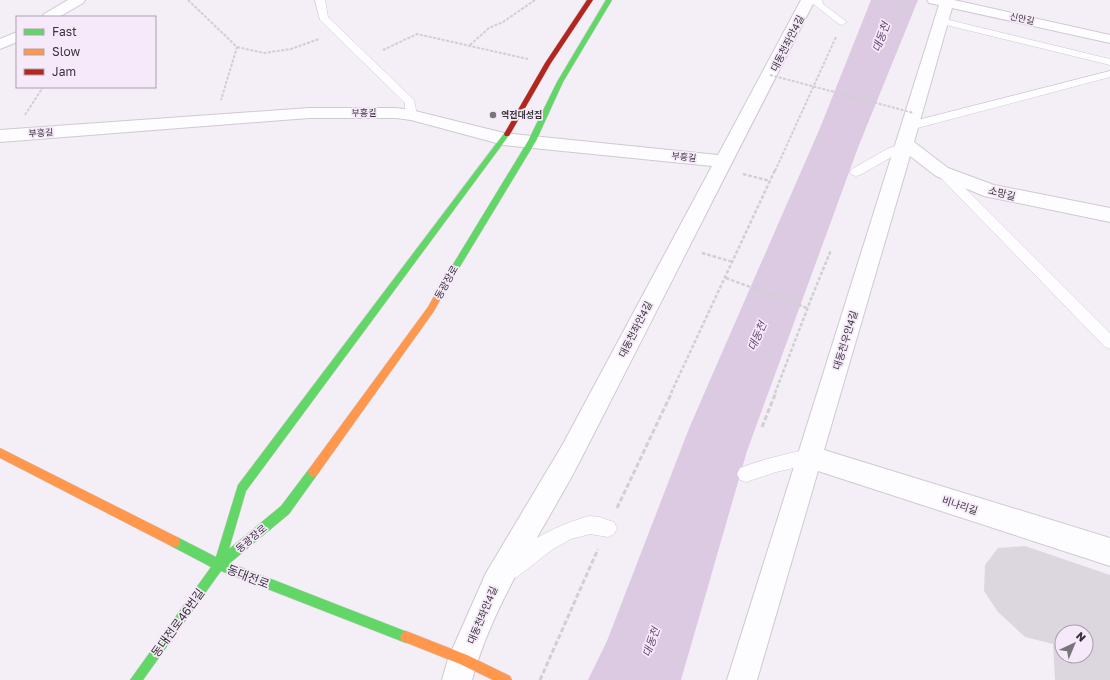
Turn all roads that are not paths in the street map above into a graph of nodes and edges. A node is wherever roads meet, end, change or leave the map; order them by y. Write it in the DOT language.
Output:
graph roads {
  1 [pos="78,0"];
  2 [pos="320,0"];
  3 [pos="590,0"];
  4 [pos="608,0"];
  5 [pos="808,0"];
  6 [pos="817,0"];
  7 [pos="942,6"];
  8 [pos="51,16"];
  9 [pos="842,22"];
  10 [pos="16,37"];
  11 [pos="1110,39"];
  12 [pos="0,45"];
  13 [pos="1110,62"];
  14 [pos="1110,74"];
  15 [pos="411,116"];
  16 [pos="908,133"];
  17 [pos="5,136"];
  18 [pos="504,139"];
  19 [pos="532,141"];
  20 [pos="724,161"];
  21 [pos="856,172"];
  22 [pos="942,172"];
  23 [pos="1110,215"];
  24 [pos="1110,343"];
  25 [pos="0,453"];
  26 [pos="810,457"];
  27 [pos="746,474"];
  28 [pos="608,528"];
  29 [pos="1110,552"];
  30 [pos="219,565"];
  31 [pos="496,583"];
  32 [pos="460,669"];
  33 [pos="136,680"];
  34 [pos="506,680"];
  35 [pos="742,680"];
  1 -- 8 [label="street"];
  2 -- 15 [label="lane"];
  3 -- 18 [label="street, 동광장로"];
  4 -- 19 [label="street, 동광장로"];
  5 -- 20 [label="street, 대동천좌안4길"];
  6 -- 9 [label="lane"];
  7 -- 11 [label="street, 신안길"];
  7 -- 13 [label="lane"];
  7 -- 16 [label="street, 대동천우안4길"];
  10 -- 12 [label="street"];
  14 -- 16 [label="lane"];
  15 -- 17 [label="street, 부흥길"];
  15 -- 18 [label="street, 부흥길"];
  16 -- 21 [label="lane"];
  16 -- 22 [label="street, 소망길"];
  16 -- 26 [label="street, 대동천우안4길"];
  18 -- 19 [label="street, 부흥길"];
  18 -- 30 [label="street, 동광장로"];
  19 -- 20 [label="street, 부흥길"];
  19 -- 30 [label="street, 동광장로"];
  20 -- 31 [label="street, 대동천좌안4길"];
  22 -- 23 [label="street, 소망길"];
  22 -- 24 [label="lane"];
  25 -- 30 [label="street, 동대전로"];
  26 -- 27 [label="lane"];
  26 -- 29 [label="street, 비나리길"];
  26 -- 35 [label="street, 대동천우안4길"];
  28 -- 31 [label="lane"];
  30 -- 32 [label="street, 동대전로"];
  30 -- 33 [label="street, 동대전로46번길"];
  31 -- 32 [label="street, 대동천좌안4길"];
  32 -- 34 [label="street, 동대전로"];
}
